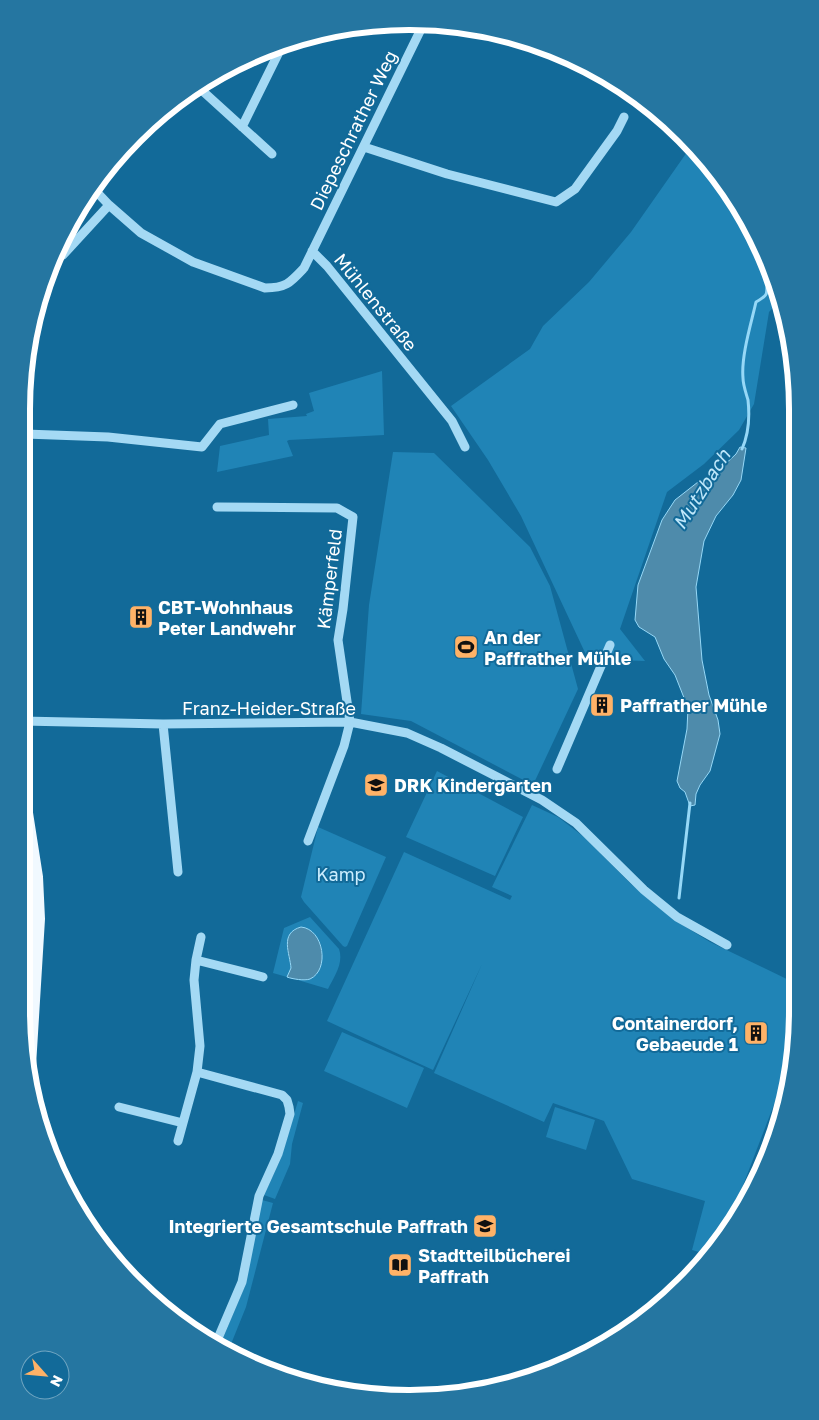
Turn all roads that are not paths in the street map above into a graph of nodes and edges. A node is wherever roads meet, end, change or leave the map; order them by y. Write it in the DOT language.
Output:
graph roads {
  1 [pos="420,30"];
  2 [pos="278,54"];
  3 [pos="203,92"];
  4 [pos="624,117"];
  5 [pos="242,127"];
  6 [pos="364,147"];
  7 [pos="272,154"];
  8 [pos="98,193"];
  9 [pos="109,205"];
  10 [pos="312,251"];
  11 [pos="63,255"];
  12 [pos="293,405"];
  13 [pos="30,433"];
  14 [pos="465,447"];
  15 [pos="217,507"];
  16 [pos="610,645"];
  17 [pos="30,721"];
  18 [pos="350,722"];
  19 [pos="163,724"];
  20 [pos="557,769"];
  21 [pos="30,833"];
  22 [pos="308,841"];
  23 [pos="178,872"];
  24 [pos="201,937"];
  25 [pos="727,945"];
  26 [pos="196,960"];
  27 [pos="263,977"];
  28 [pos="32,1041"];
  29 [pos="198,1072"];
  30 [pos="119,1107"];
  31 [pos="183,1122"];
  32 [pos="178,1141"];
  33 [pos="218,1338"];
  1 -- 6 [label="street, Diepeschrather Weg"];
  2 -- 5 [label="street"];
  3 -- 5 [label="street"];
  4 -- 6 [label="street"];
  5 -- 7 [label="street"];
  6 -- 10 [label="street, Diepeschrather Weg"];
  8 -- 9 [label="street, Mühlenstraße"];
  9 -- 10 [label="street, Mühlenstraße"];
  9 -- 11 [label="street"];
  10 -- 14 [label="street, Mühlenstraße"];
  12 -- 13 [label="street"];
  15 -- 18 [label="street, Kämperfeld"];
  16 -- 20 [label="street"];
  17 -- 19 [label="street, Franz-Heider-Straße"];
  18 -- 19 [label="street, Franz-Heider-Straße"];
  18 -- 22 [label="street"];
  18 -- 25 [label="street, Franz-Heider-Straße"];
  19 -- 23 [label="street, Franz-Heider-Straße"];
  21 -- 28 [label="main road"];
  24 -- 26 [label="street"];
  26 -- 27 [label="street"];
  26 -- 29 [label="street"];
  29 -- 31 [label="street"];
  29 -- 33 [label="street"];
  30 -- 31 [label="street"];
  31 -- 32 [label="street"];
}
